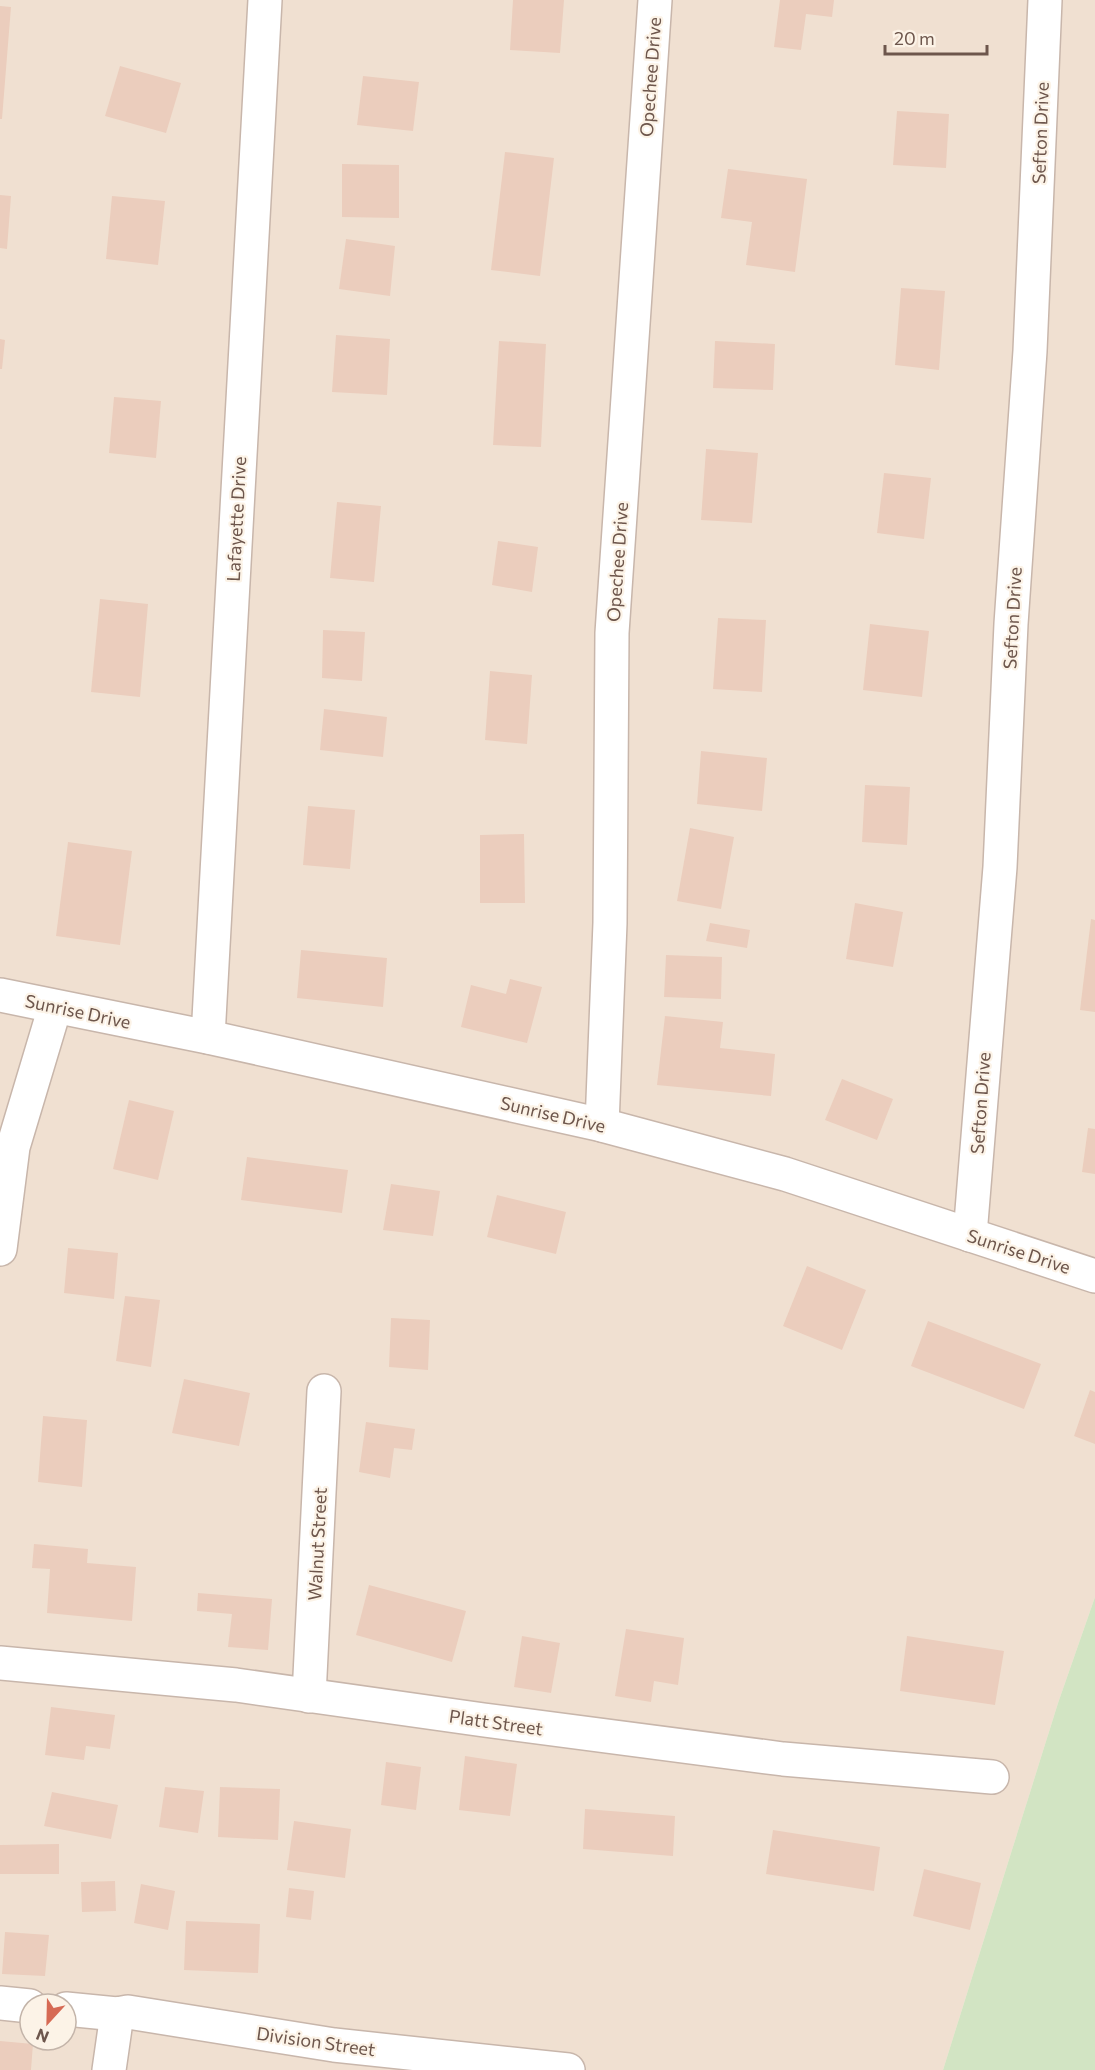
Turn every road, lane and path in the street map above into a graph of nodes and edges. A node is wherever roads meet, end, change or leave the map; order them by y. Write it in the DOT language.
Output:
graph roads {
  1 [pos="265,0"];
  2 [pos="655,0"];
  3 [pos="1045,0"];
  4 [pos="0,995"];
  5 [pos="56,1007"];
  6 [pos="208,1037"];
  7 [pos="602,1125"];
  8 [pos="970,1235"];
  9 [pos="0,1250"];
  10 [pos="1095,1276"];
  11 [pos="324,1392"];
  12 [pos="0,1663"];
  13 [pos="309,1696"];
  14 [pos="992,1777"];
  15 [pos="0,2003"];
  16 [pos="18,2005"];
  17 [pos="78,2010"];
  18 [pos="117,2013"];
  19 [pos="109,2070"];
  20 [pos="567,2070"];
  1 -- 6 [label="street, Lafayette Drive"];
  2 -- 7 [label="street, Opechee Drive"];
  3 -- 8 [label="street, Sefton Drive"];
  4 -- 5 [label="street, Sunrise Drive"];
  5 -- 6 [label="street, Sunrise Drive"];
  5 -- 9 [label="street"];
  6 -- 7 [label="street, Sunrise Drive"];
  7 -- 8 [label="street, Sunrise Drive"];
  8 -- 10 [label="street, Sunrise Drive"];
  11 -- 13 [label="street, Walnut Street"];
  12 -- 13 [label="street, Platt Street"];
  13 -- 14 [label="street, Platt Street"];
  15 -- 16 [label="street"];
  17 -- 18 [label="street, Division Street"];
  18 -- 19 [label="street"];
  18 -- 20 [label="street, Division Street"];
}
